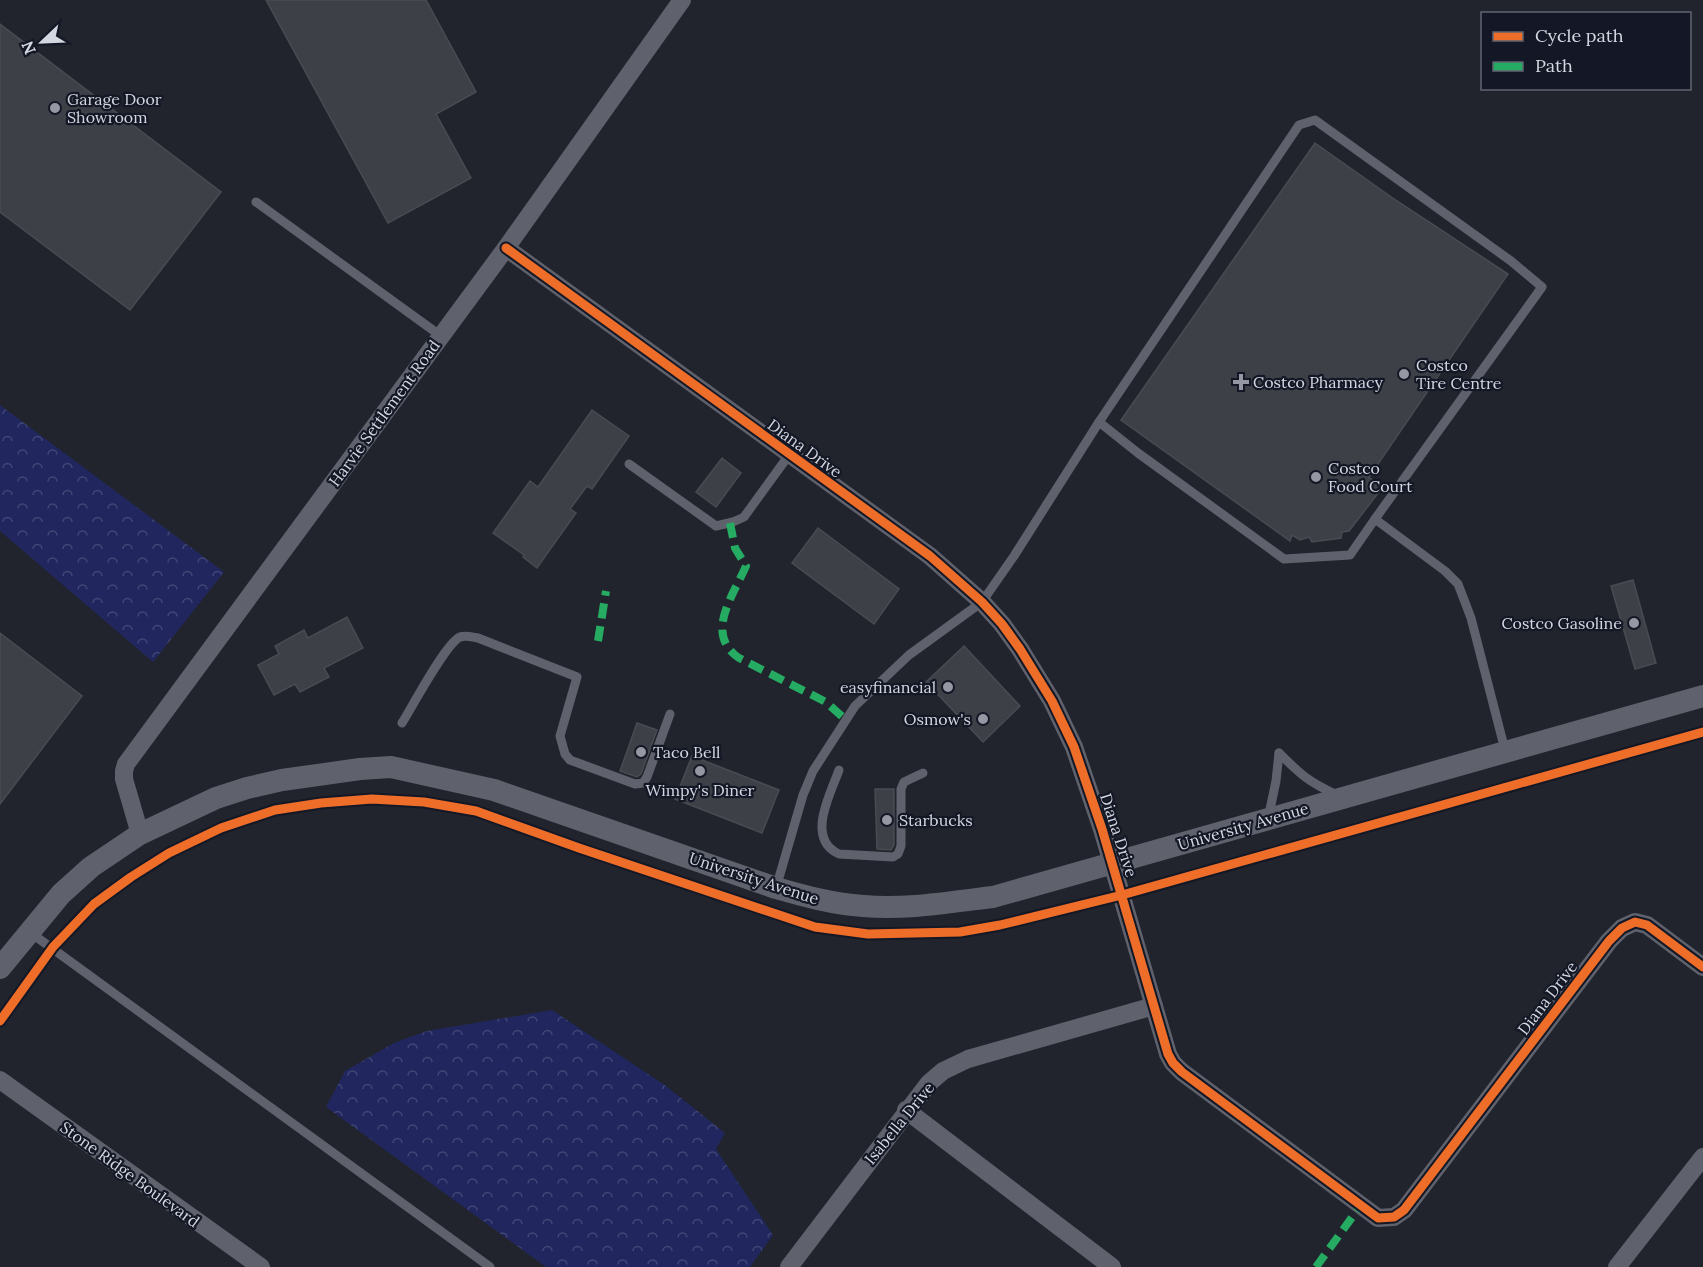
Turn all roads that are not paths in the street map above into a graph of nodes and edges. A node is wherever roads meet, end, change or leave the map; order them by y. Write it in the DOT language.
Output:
graph roads {
  1 [pos="682,0"];
  2 [pos="256,202"];
  3 [pos="506,248"];
  4 [pos="441,336"];
  5 [pos="1100,422"];
  6 [pos="789,455"];
  7 [pos="629,464"];
  8 [pos="1375,519"];
  9 [pos="982,602"];
  10 [pos="1703,696"];
  11 [pos="670,714"];
  12 [pos="402,723"];
  13 [pos="1505,753"];
  14 [pos="839,770"];
  15 [pos="923,773"];
  16 [pos="1342,797"];
  17 [pos="1268,820"];
  18 [pos="140,834"];
  19 [pos="1113,864"];
  20 [pos="776,888"];
  21 [pos="29,931"];
  22 [pos="1703,967"];
  23 [pos="0,968"];
  24 [pos="1154,1006"];
  25 [pos="0,1080"];
  26 [pos="906,1110"];
  27 [pos="1703,1156"];
  28 [pos="261,1267"];
  29 [pos="490,1267"];
  30 [pos="789,1267"];
  31 [pos="1113,1267"];
  32 [pos="1617,1267"];
  1 -- 3 [label="street, Harvie Settlement Road"];
  2 -- 4 [label="lane"];
  3 -- 4 [label="street, Harvie Settlement Road"];
  3 -- 6 [label="street, Diana Drive"];
  4 -- 18 [label="street, Harvie Settlement Road"];
  5 -- 8 [label="lane"];
  5 -- 8 [label="lane"];
  5 -- 9 [label="lane"];
  6 -- 7 [label="lane"];
  6 -- 9 [label="street, Diana Drive"];
  8 -- 13 [label="lane"];
  9 -- 19 [label="street, Diana Drive"];
  9 -- 20 [label="lane"];
  10 -- 13 [label="street, University Avenue"];
  11 -- 12 [label="lane"];
  13 -- 16 [label="street, University Avenue"];
  14 -- 15 [label="lane"];
  16 -- 17 [label="street, University Avenue"];
  16 -- 17 [label="lane"];
  17 -- 19 [label="street, University Avenue"];
  18 -- 20 [label="street, University Avenue"];
  18 -- 21 [label="street, University Avenue"];
  19 -- 20 [label="street, University Avenue"];
  19 -- 24 [label="street, Diana Drive"];
  21 -- 23 [label="street, University Avenue"];
  21 -- 29 [label="lane"];
  22 -- 24 [label="street, Diana Drive"];
  24 -- 26 [label="street, Isabella Drive"];
  25 -- 28 [label="street, Stone Ridge Boulevard"];
  26 -- 30 [label="street, Isabella Drive"];
  26 -- 31 [label="street"];
  27 -- 32 [label="street"];
}
